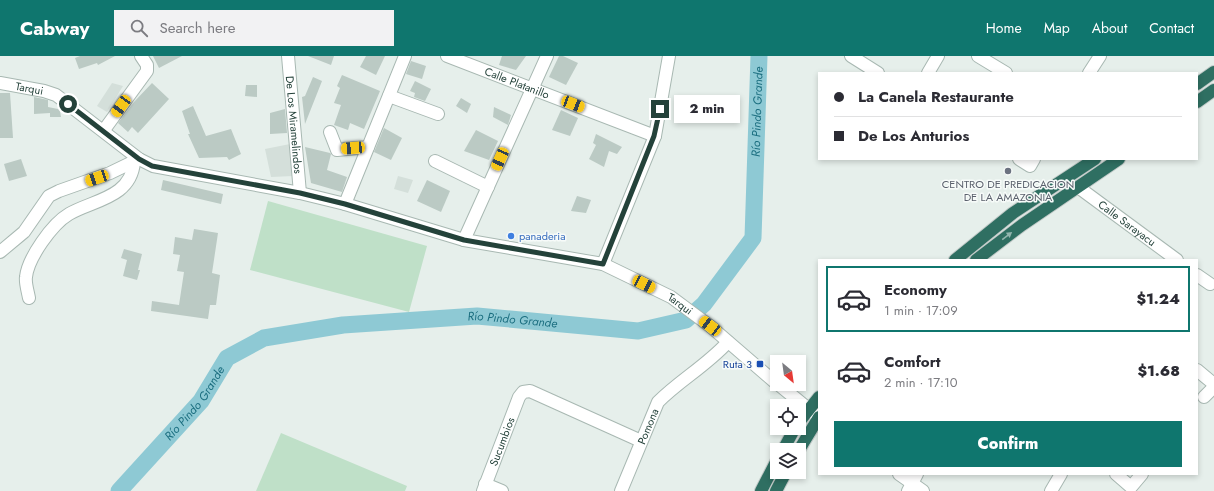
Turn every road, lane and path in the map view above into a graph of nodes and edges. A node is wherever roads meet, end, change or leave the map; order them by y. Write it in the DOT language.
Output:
graph roads {
  1 [pos="141,56"];
  2 [pos="288,56"];
  3 [pos="405,56"];
  4 [pos="447,56"];
  5 [pos="547,56"];
  6 [pos="669,56"];
  7 [pos="851,56"];
  8 [pos="938,56"];
  9 [pos="978,56"];
  10 [pos="1100,56"];
  11 [pos="876,72"];
  12 [pos="929,72"];
  13 [pos="1004,72"];
  14 [pos="1090,72"];
  15 [pos="1214,72"];
  16 [pos="0,83"];
  17 [pos="1198,83"];
  18 [pos="532,89"];
  19 [pos="1214,90"];
  20 [pos="389,96"];
  21 [pos="1198,101"];
  22 [pos="438,114"];
  23 [pos="104,130"];
  24 [pos="330,132"];
  25 [pos="654,136"];
  26 [pos="368,147"];
  27 [pos="137,160"];
  28 [pos="1093,160"];
  29 [pos="1118,160"];
  30 [pos="435,161"];
  31 [pos="488,187"];
  32 [pos="1078,187"];
  33 [pos="300,193"];
  34 [pos="345,204"];
  35 [pos="464,240"];
  36 [pos="0,252"];
  37 [pos="956,259"];
  38 [pos="977,259"];
  39 [pos="1176,259"];
  40 [pos="603,264"];
  41 [pos="1198,276"];
  42 [pos="1210,284"];
  43 [pos="29,298"];
  44 [pos="728,342"];
  45 [pos="1198,371"];
  46 [pos="770,378"];
  47 [pos="1214,386"];
  48 [pos="785,391"];
  49 [pos="818,398"];
  50 [pos="1204,398"];
  51 [pos="807,409"];
  52 [pos="818,416"];
  53 [pos="818,419"];
  54 [pos="641,441"];
  55 [pos="803,443"];
  56 [pos="770,474"];
  57 [pos="900,475"];
  58 [pos="1060,475"];
  59 [pos="1117,475"];
  60 [pos="1141,475"];
  61 [pos="782,479"];
  62 [pos="912,483"];
  63 [pos="484,487"];
  64 [pos="502,491"];
  65 [pos="621,491"];
  66 [pos="761,491"];
  67 [pos="776,491"];
  68 [pos="923,491"];
  69 [pos="1051,491"];
  1 -- 23 [label="street"];
  2 -- 33 [label="street, De Los Miramelindos"];
  3 -- 20 [label="street"];
  4 -- 18 [label="street, Calle Platanillo"];
  5 -- 18 [label="street"];
  6 -- 25 [label="street"];
  7 -- 11 [label="street"];
  8 -- 12 [label="street"];
  9 -- 13 [label="street"];
  10 -- 14 [label="street"];
  15 -- 17 [label="highway"];
  16 -- 23 [label="street, Tarqui"];
  18 -- 25 [label="street, Calle Platanillo"];
  18 -- 31 [label="street"];
  19 -- 21 [label="highway"];
  20 -- 22 [label="street"];
  20 -- 26 [label="street"];
  23 -- 27 [label="street, Tarqui"];
  24 -- 26 [label="street"];
  25 -- 40 [label="street"];
  26 -- 34 [label="street"];
  27 -- 33 [label="street, Tarqui"];
  27 -- 36 [label="street"];
  27 -- 43 [label="street"];
  28 -- 37 [label="highway"];
  29 -- 32 [label="highway"];
  30 -- 31 [label="street"];
  31 -- 35 [label="street"];
  38 -- 32 [label="highway, one-way"];
  32 -- 39 [label="street, Calle Sarayacu"];
  33 -- 34 [label="street, Tarqui"];
  34 -- 35 [label="street, Tarqui"];
  35 -- 40 [label="street, Tarqui"];
  40 -- 44 [label="street, Tarqui"];
  41 -- 42 [label="street"];
  44 -- 46 [label="street, Tarqui"];
  44 -- 54 [label="street, Pomona"];
  45 -- 47 [label="street"];
  47 -- 50 [label="street"];
  48 -- 51 [label="street, Tarqui"];
  49 -- 51 [label="highway"];
  51 -- 52 [label="street, Tarqui"];
  53 -- 55 [label="highway"];
  54 -- 63 [label="street, Sucumbios"];
  54 -- 65 [label="street, Pomona"];
  56 -- 66 [label="highway"];
  57 -- 62 [label="street"];
  58 -- 69 [label="street"];
  59 -- 60 [label="street"];
  61 -- 67 [label="highway"];
  62 -- 68 [label="street"];
  63 -- 64 [label="street"];
}
